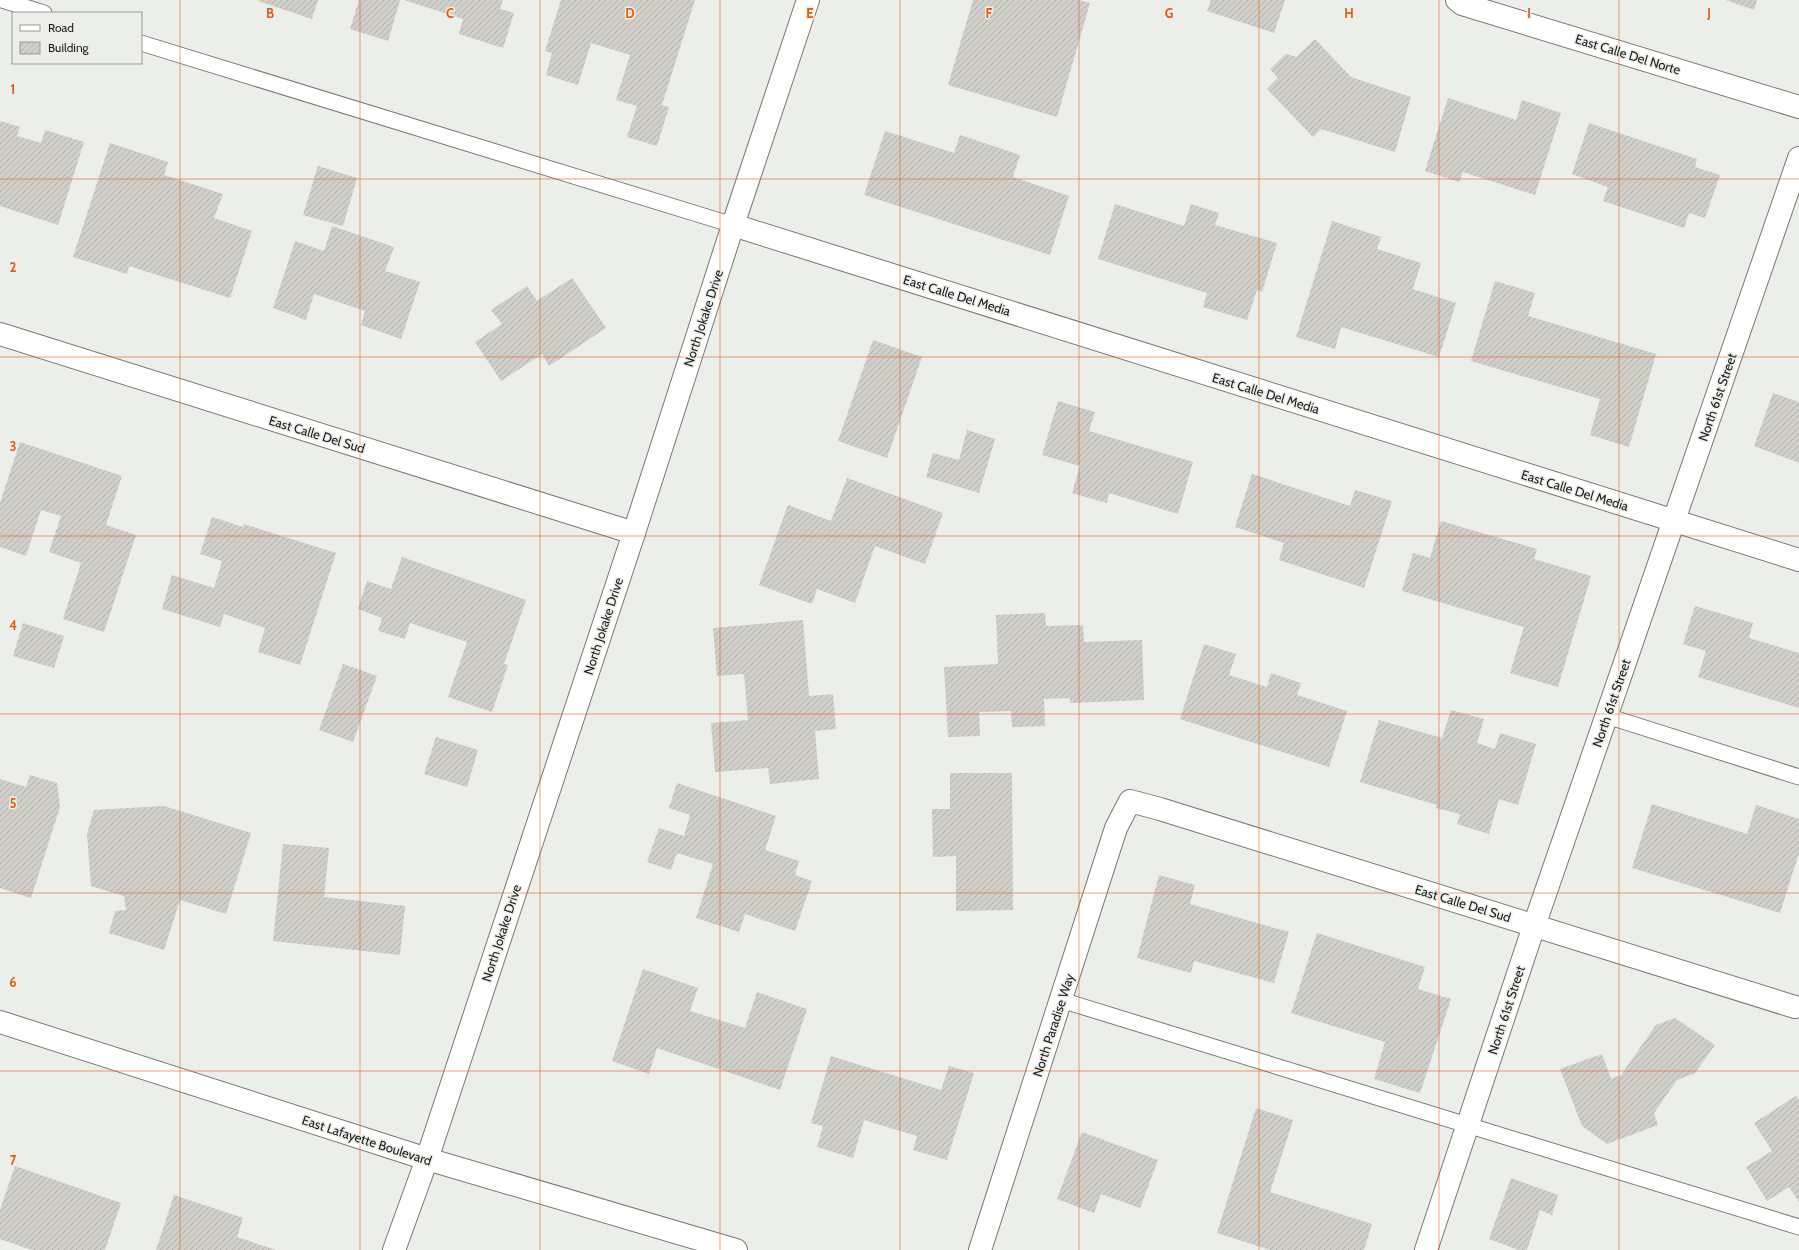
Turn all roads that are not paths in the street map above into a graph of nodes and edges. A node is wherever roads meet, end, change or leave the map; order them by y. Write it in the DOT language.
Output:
graph roads {
  1 [pos="2,0"];
  2 [pos="808,0"];
  3 [pos="1457,0"];
  4 [pos="41,12"];
  5 [pos="142,43"];
  6 [pos="1799,107"];
  7 [pos="1799,158"];
  8 [pos="733,225"];
  9 [pos="0,334"];
  10 [pos="1674,521"];
  11 [pos="634,533"];
  12 [pos="1799,560"];
  13 [pos="1607,716"];
  14 [pos="1799,777"];
  15 [pos="1130,801"];
  16 [pos="1534,926"];
  17 [pos="1061,1000"];
  18 [pos="1795,1007"];
  19 [pos="0,1022"];
  20 [pos="1468,1125"];
  21 [pos="426,1159"];
  22 [pos="1799,1228"];
  23 [pos="394,1250"];
  24 [pos="736,1250"];
  25 [pos="980,1250"];
  26 [pos="1426,1250"];
  1 -- 4 [label="lane"];
  2 -- 8 [label="street, North Jokake Drive"];
  3 -- 6 [label="street, East Calle Del Norte"];
  5 -- 8 [label="lane"];
  7 -- 10 [label="street, North 61st Street"];
  8 -- 10 [label="street, East Calle Del Media"];
  8 -- 11 [label="street, North Jokake Drive"];
  9 -- 11 [label="street, East Calle Del Sud"];
  10 -- 12 [label="street, East Calle Del Media"];
  10 -- 13 [label="street, North 61st Street"];
  11 -- 21 [label="street, North Jokake Drive"];
  13 -- 14 [label="lane"];
  13 -- 16 [label="street, North 61st Street"];
  15 -- 16 [label="street, East Calle Del Sud"];
  15 -- 17 [label="street, North Paradise Way"];
  16 -- 18 [label="street, East Calle Del Sud"];
  16 -- 20 [label="street, North 61st Street"];
  17 -- 20 [label="lane"];
  17 -- 25 [label="street, North Paradise Way"];
  19 -- 21 [label="street, East Lafayette Boulevard"];
  20 -- 22 [label="lane"];
  20 -- 26 [label="street, North 61st Street"];
  21 -- 23 [label="street, North Jokake Drive"];
  21 -- 24 [label="street, East Lafayette Boulevard"];
}
